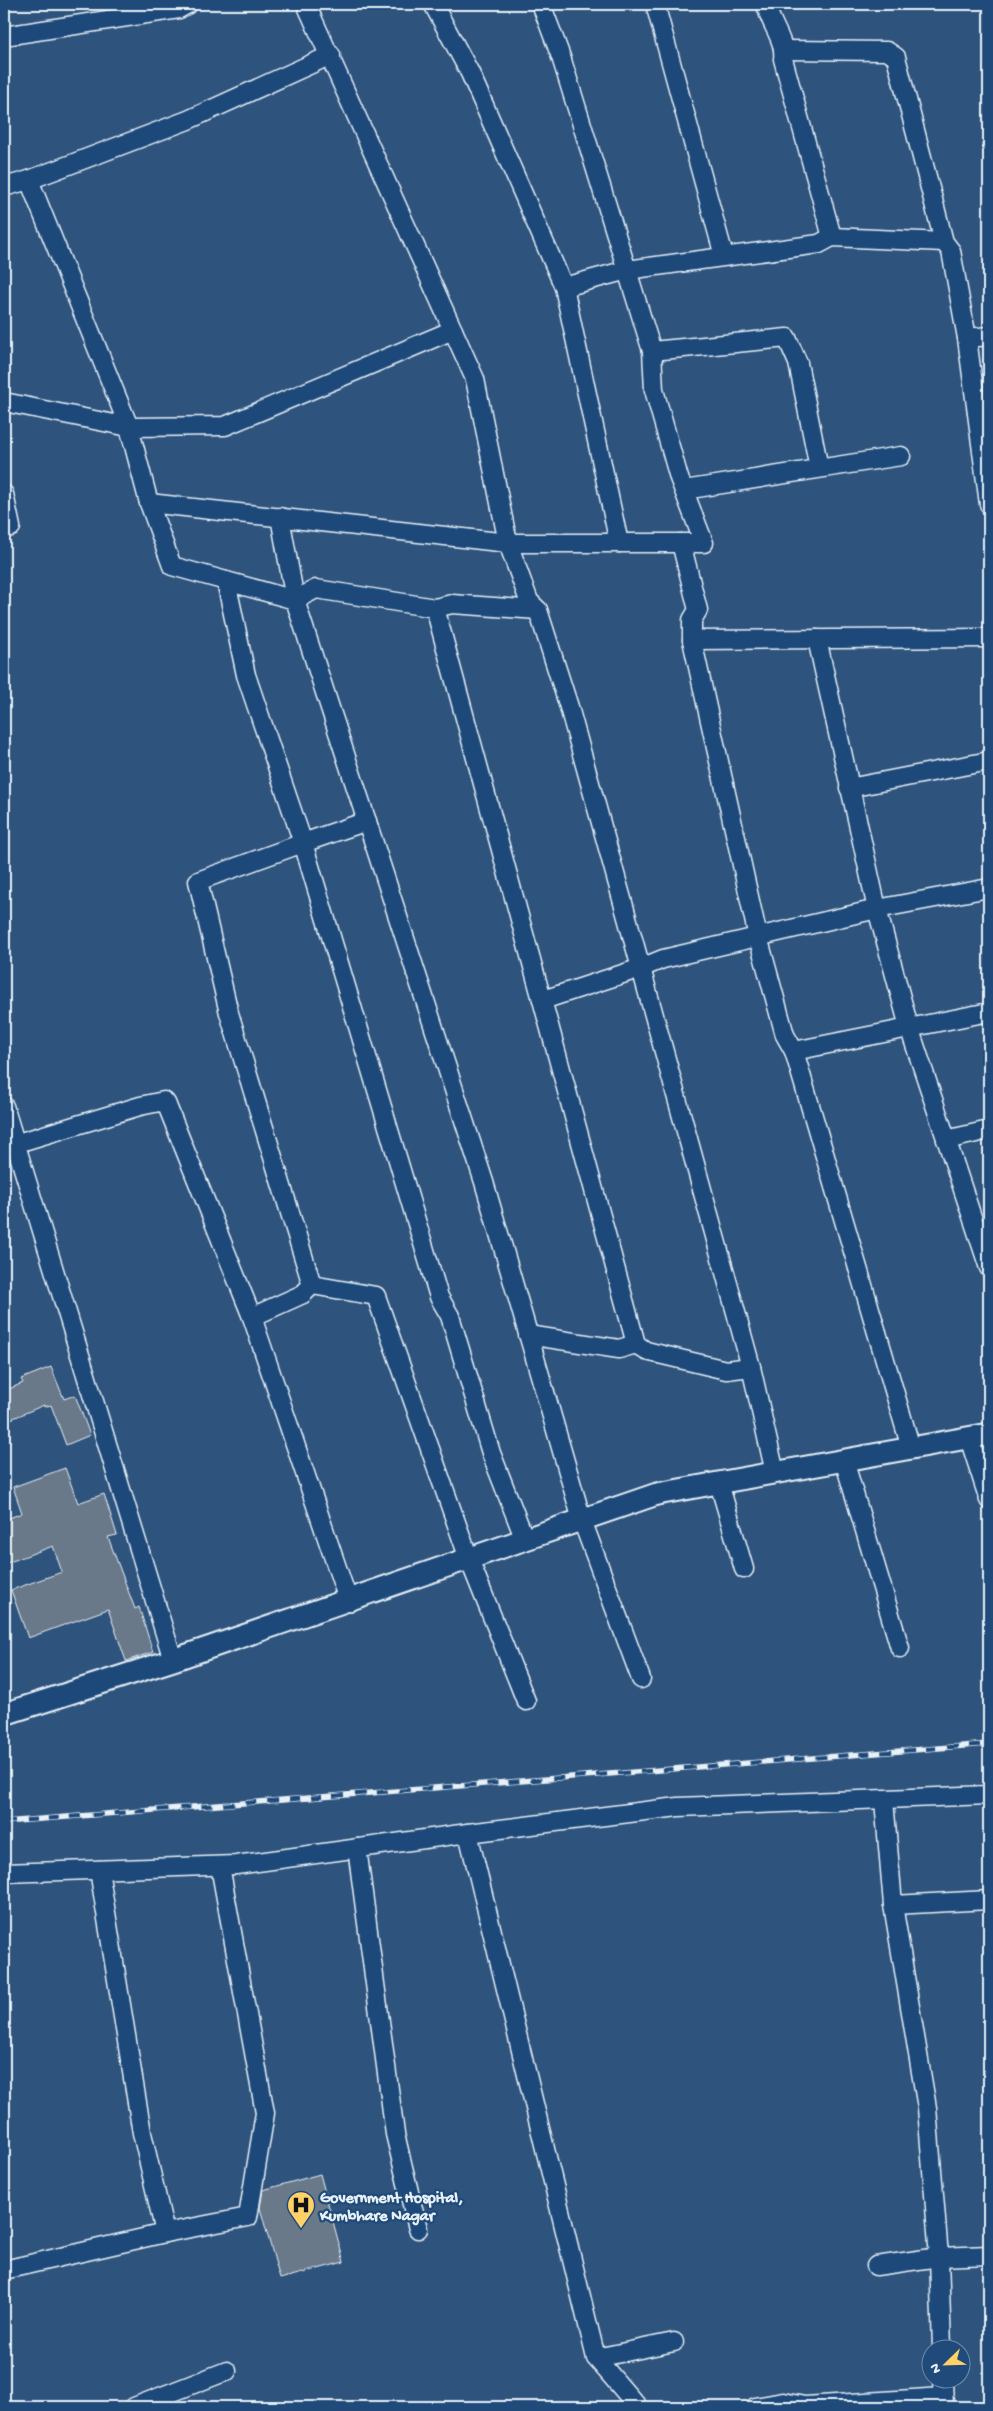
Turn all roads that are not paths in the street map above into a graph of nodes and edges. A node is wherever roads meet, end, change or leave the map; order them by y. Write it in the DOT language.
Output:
graph roads {
  1 [pos="188,4"];
  2 [pos="306,4"];
  3 [pos="433,4"];
  4 [pos="541,4"];
  5 [pos="655,4"];
  6 [pos="766,4"];
  7 [pos="4,36"];
  8 [pos="784,50"];
  9 [pos="331,55"];
  10 [pos="29,180"];
  11 [pos="4,187"];
  12 [pos="832,237"];
  13 [pos="944,242"];
  14 [pos="724,256"];
  15 [pos="627,270"];
  16 [pos="564,287"];
  17 [pos="454,330"];
  18 [pos="989,336"];
  19 [pos="967,338"];
  20 [pos="652,351"];
  21 [pos="4,402"];
  22 [pos="129,427"];
  23 [pos="901,456"];
  24 [pos="819,468"];
  25 [pos="987,471"];
  26 [pos="684,490"];
  27 [pos="4,494"];
  28 [pos="149,503"];
  29 [pos="989,504"];
  30 [pos="280,517"];
  31 [pos="4,528"];
  32 [pos="508,543"];
  33 [pos="619,543"];
  34 [pos="681,543"];
  35 [pos="226,581"];
  36 [pos="295,600"];
  37 [pos="435,608"];
  38 [pos="538,610"];
  39 [pos="989,638"];
  40 [pos="817,639"];
  41 [pos="692,640"];
  42 [pos="989,764"];
  43 [pos="849,788"];
  44 [pos="367,822"];
  45 [pos="303,843"];
  46 [pos="989,888"];
  47 [pos="877,909"];
  48 [pos="758,936"];
  49 [pos="640,968"];
  50 [pos="543,1000"];
  51 [pos="989,1012"];
  52 [pos="909,1027"];
  53 [pos="794,1051"];
  54 [pos="4,1106"];
  55 [pos="989,1130"];
  56 [pos="946,1140"];
  57 [pos="10,1145"];
  58 [pos="989,1263"];
  59 [pos="312,1285"];
  60 [pos="252,1317"];
  61 [pos="528,1335"];
  62 [pos="636,1344"];
  63 [pos="751,1367"];
  64 [pos="979,1436"];
  65 [pos="911,1448"];
  66 [pos="844,1460"];
  67 [pos="775,1473"];
  68 [pos="719,1483"];
  69 [pos="989,1500"];
  70 [pos="582,1520"];
  71 [pos="525,1540"];
  72 [pos="469,1559"];
  73 [pos="744,1570"];
  74 [pos="348,1600"];
  75 [pos="900,1648"];
  76 [pos="173,1660"];
  77 [pos="641,1679"];
  78 [pos="526,1701"];
  79 [pos="4,1714"];
  80 [pos="989,1795"];
  81 [pos="884,1800"];
  82 [pos="468,1833"];
  83 [pos="358,1848"];
  84 [pos="220,1866"];
  85 [pos="99,1870"];
  86 [pos="4,1873"];
  87 [pos="989,1900"];
  88 [pos="893,1905"];
  89 [pos="418,2229"];
  90 [pos="165,2233"];
  91 [pos="989,2254"];
  92 [pos="939,2257"];
  93 [pos="876,2266"];
  94 [pos="4,2270"];
  95 [pos="942,2338"];
  96 [pos="674,2342"];
  97 [pos="596,2358"];
  98 [pos="227,2371"];
  99 [pos="942,2388"];
  100 [pos="943,2402"];
  101 [pos="134,2407"];
  102 [pos="638,2407"];
  103 [pos="755,2407"];
  1 -- 7 [label="street"];
  2 -- 9 [label="street"];
  3 -- 16 [label="street"];
  4 -- 15 [label="street"];
  5 -- 14 [label="street"];
  6 -- 8 [label="street"];
  8 -- 12 [label="street"];
  8 -- 13 [label="street"];
  9 -- 10 [label="street"];
  9 -- 17 [label="street"];
  10 -- 11 [label="street"];
  10 -- 22 [label="street"];
  12 -- 13 [label="street"];
  12 -- 14 [label="street"];
  13 -- 19 [label="street"];
  14 -- 15 [label="street"];
  15 -- 16 [label="street"];
  15 -- 20 [label="street"];
  16 -- 33 [label="street"];
  17 -- 22 [label="street"];
  17 -- 32 [label="street"];
  18 -- 19 [label="street"];
  19 -- 25 [label="street"];
  20 -- 24 [label="street"];
  20 -- 26 [label="street"];
  21 -- 22 [label="street"];
  22 -- 28 [label="street"];
  23 -- 24 [label="street"];
  24 -- 26 [label="street"];
  25 -- 29 [label="street"];
  26 -- 34 [label="street"];
  27 -- 31 [label="street"];
  28 -- 30 [label="street"];
  28 -- 35 [label="street"];
  30 -- 32 [label="street"];
  30 -- 36 [label="street"];
  32 -- 33 [label="street"];
  32 -- 38 [label="street"];
  33 -- 34 [label="street"];
  34 -- 41 [label="street"];
  35 -- 36 [label="street"];
  35 -- 45 [label="street"];
  36 -- 37 [label="street"];
  36 -- 44 [label="street"];
  37 -- 38 [label="street"];
  37 -- 50 [label="street"];
  38 -- 49 [label="street"];
  39 -- 40 [label="street"];
  40 -- 41 [label="street"];
  40 -- 43 [label="street"];
  41 -- 48 [label="street"];
  42 -- 43 [label="street"];
  43 -- 47 [label="street"];
  44 -- 45 [label="street"];
  44 -- 61 [label="street"];
  45 -- 59 [label="street"];
  45 -- 71 [label="street"];
  46 -- 47 [label="street"];
  47 -- 48 [label="street"];
  47 -- 52 [label="street"];
  48 -- 49 [label="street"];
  48 -- 53 [label="street"];
  49 -- 50 [label="street"];
  49 -- 63 [label="street"];
  50 -- 62 [label="street"];
  51 -- 52 [label="street"];
  52 -- 53 [label="street"];
  52 -- 56 [label="street"];
  53 -- 65 [label="street"];
  54 -- 57 [label="street"];
  55 -- 56 [label="street"];
  56 -- 58 [label="street"];
  57 -- 60 [label="street"];
  57 -- 76 [label="street"];
  59 -- 60 [label="street"];
  59 -- 72 [label="street"];
  60 -- 74 [label="street"];
  61 -- 62 [label="street"];
  61 -- 70 [label="street"];
  62 -- 63 [label="street"];
  63 -- 67 [label="street"];
  64 -- 65 [label="street"];
  64 -- 69 [label="street"];
  65 -- 66 [label="street"];
  66 -- 67 [label="street"];
  66 -- 75 [label="street"];
  67 -- 68 [label="street"];
  68 -- 70 [label="street"];
  68 -- 73 [label="street"];
  70 -- 71 [label="street"];
  70 -- 77 [label="street"];
  71 -- 72 [label="street"];
  72 -- 74 [label="street"];
  72 -- 78 [label="street"];
  74 -- 76 [label="street"];
  76 -- 79 [label="street"];
  80 -- 81 [label="street"];
  81 -- 82 [label="street"];
  81 -- 88 [label="street"];
  82 -- 83 [label="street"];
  82 -- 97 [label="street"];
  83 -- 84 [label="street"];
  83 -- 89 [label="street"];
  84 -- 85 [label="street"];
  84 -- 90 [label="street"];
  85 -- 86 [label="street"];
  85 -- 90 [label="street"];
  87 -- 88 [label="street"];
  88 -- 92 [label="street"];
  90 -- 94 [label="street"];
  91 -- 92 [label="street"];
  92 -- 93 [label="street"];
  92 -- 95 [label="street"];
  96 -- 97 [label="street"];
  97 -- 102 [label="street"];
  98 -- 101 [label="street"];
  99 -- 100 [label="street"];
  100 -- 103 [label="street"];
}
